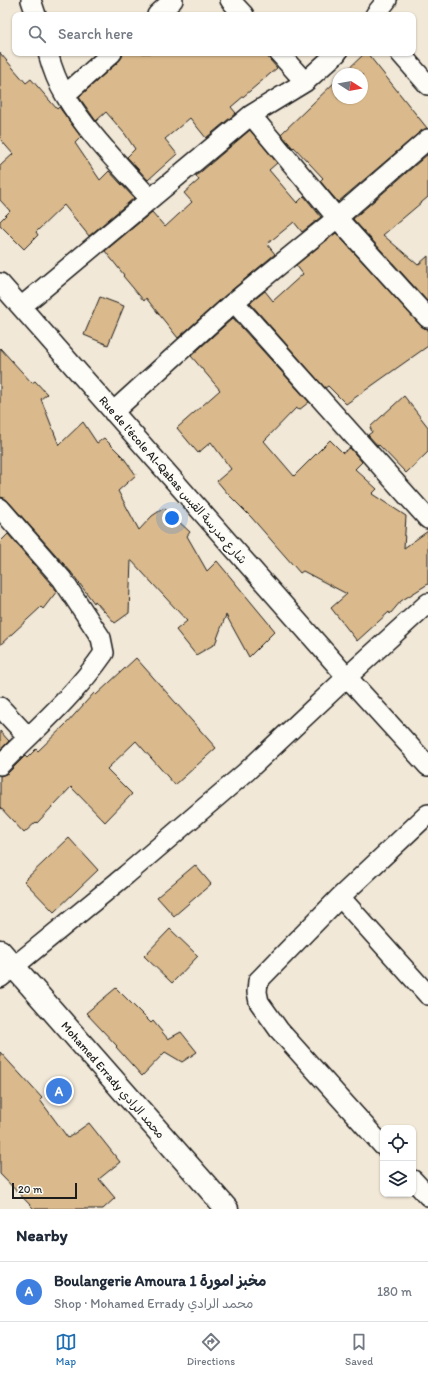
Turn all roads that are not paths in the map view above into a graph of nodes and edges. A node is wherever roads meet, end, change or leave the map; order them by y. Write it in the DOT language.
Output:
graph roads {
  1 [pos="31,0"];
  2 [pos="173,0"];
  3 [pos="230,0"];
  4 [pos="387,0"];
  5 [pos="35,12"];
  6 [pos="159,12"];
  7 [pos="241,12"];
  8 [pos="377,12"];
  9 [pos="49,56"];
  10 [pos="109,56"];
  11 [pos="282,56"];
  12 [pos="334,56"];
  13 [pos="403,56"];
  14 [pos="305,82"];
  15 [pos="428,85"];
  16 [pos="65,95"];
  17 [pos="251,115"];
  18 [pos="428,139"];
  19 [pos="150,199"];
  20 [pos="337,218"];
  21 [pos="0,283"];
  22 [pos="234,302"];
  23 [pos="22,307"];
  24 [pos="428,318"];
  25 [pos="113,412"];
  26 [pos="0,508"];
  27 [pos="428,519"];
  28 [pos="428,603"];
  29 [pos="347,677"];
  30 [pos="0,707"];
  31 [pos="28,737"];
  32 [pos="0,765"];
  33 [pos="428,766"];
  34 [pos="428,814"];
  35 [pos="340,896"];
  36 [pos="4,965"];
  37 [pos="428,995"];
  38 [pos="380,1143"];
  39 [pos="416,1183"];
  40 [pos="428,1196"];
  41 [pos="227,1209"];
  1 -- 5 [label="street"];
  2 -- 6 [label="street"];
  3 -- 7 [label="street"];
  4 -- 8 [label="street"];
  9 -- 16 [label="street"];
  10 -- 16 [label="street"];
  11 -- 14 [label="street"];
  12 -- 14 [label="street"];
  13 -- 15 [label="street"];
  14 -- 17 [label="street"];
  16 -- 19 [label="street"];
  17 -- 19 [label="street"];
  17 -- 20 [label="street"];
  18 -- 20 [label="street"];
  19 -- 23 [label="street"];
  20 -- 22 [label="street"];
  20 -- 24 [label="street"];
  21 -- 23 [label="street, Rue de l'école Al-Qabas شارع مدرسة القبس"];
  22 -- 25 [label="street"];
  22 -- 27 [label="street"];
  23 -- 25 [label="street, Rue de l'école Al-Qabas شارع مدرسة القبس"];
  25 -- 29 [label="street, Rue de l'école Al-Qabas شارع مدرسة القبس"];
  26 -- 31 [label="street"];
  28 -- 29 [label="street"];
  29 -- 33 [label="street, Rue de l'école Al-Qabas شارع مدرسة القبس"];
  29 -- 36 [label="street"];
  30 -- 31 [label="street"];
  31 -- 32 [label="street"];
  34 -- 35 [label="street"];
  35 -- 37 [label="street"];
  35 -- 38 [label="street"];
  36 -- 41 [label="street, Mohamed Errady محمد الرادي"];
  39 -- 40 [label="street"];
}
